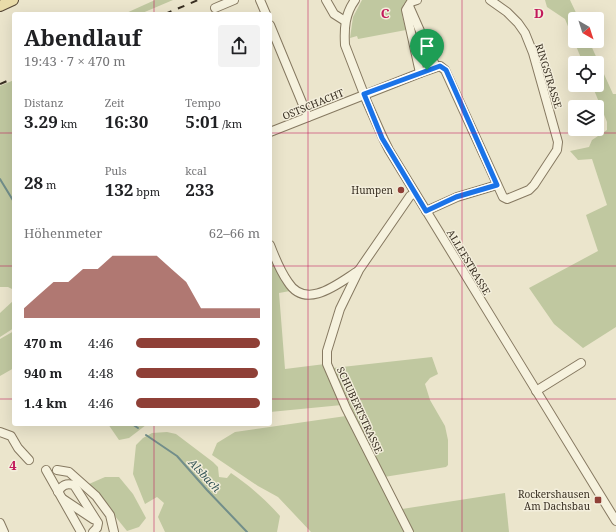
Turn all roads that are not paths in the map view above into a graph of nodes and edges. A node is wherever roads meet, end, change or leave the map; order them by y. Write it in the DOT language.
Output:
graph roads {
  1 [pos="14,0"];
  2 [pos="234,0"];
  3 [pos="260,0"];
  4 [pos="326,0"];
  5 [pos="355,0"];
  6 [pos="417,0"];
  7 [pos="490,0"];
  8 [pos="0,6"];
  9 [pos="407,7"];
  10 [pos="215,8"];
  11 [pos="265,12"];
  12 [pos="345,21"];
  13 [pos="272,30"];
  14 [pos="436,67"];
  15 [pos="420,73"];
  16 [pos="364,94"];
  17 [pos="308,117"];
  18 [pos="272,131"];
  19 [pos="497,185"];
  20 [pos="415,193"];
  21 [pos="426,211"];
  22 [pos="272,249"];
  23 [pos="359,270"];
  24 [pos="581,363"];
  25 [pos="536,390"];
  26 [pos="0,432"];
  27 [pos="29,460"];
  28 [pos="46,470"];
  29 [pos="57,470"];
  30 [pos="76,488"];
  31 [pos="59,495"];
  32 [pos="85,503"];
  33 [pos="77,508"];
  34 [pos="70,513"];
  35 [pos="97,521"];
  36 [pos="616,521"];
  37 [pos="0,522"];
  38 [pos="80,530"];
  39 [pos="4,532"];
  40 [pos="93,532"];
  41 [pos="114,532"];
  42 [pos="408,532"];
  1 -- 8 [label="main road"];
  2 -- 10 [label="street"];
  3 -- 11 [label="street"];
  4 -- 12 [label="street"];
  5 -- 12 [label="street, ALLEESTRASSE"];
  6 -- 9 [label="street"];
  7 -- 19 [label="street, RINGSTRASSE"];
  9 -- 14 [label="street"];
  9 -- 15 [label="street"];
  12 -- 16 [label="street, ALLEESTRASSE"];
  13 -- 17 [label="street"];
  14 -- 15 [label="street, OSTSCHACHT"];
  14 -- 19 [label="street"];
  15 -- 16 [label="street, OSTSCHACHT"];
  16 -- 17 [label="street, OSTSCHACHT"];
  16 -- 20 [label="street, ALLEESTRASSE"];
  17 -- 18 [label="street, OSTSCHACHT"];
  19 -- 21 [label="street"];
  20 -- 21 [label="street, ALLEESTRASSE"];
  20 -- 23 [label="street, SCHUBERTSTRASSE"];
  21 -- 25 [label="street, ALLEESTRASSE"];
  22 -- 23 [label="street, SCHUBERTSTRASSE"];
  23 -- 42 [label="street, SCHUBERTSTRASSE"];
  24 -- 25 [label="street"];
  25 -- 36 [label="street, ALLEESTRASSE"];
  26 -- 27 [label="street"];
  28 -- 31 [label="street"];
  29 -- 41 [label="street"];
  30 -- 31 [label="street"];
  30 -- 32 [label="street"];
  30 -- 33 [label="street"];
  31 -- 33 [label="street"];
  31 -- 34 [label="street"];
  32 -- 33 [label="street"];
  32 -- 35 [label="street"];
  33 -- 34 [label="street"];
  33 -- 35 [label="street"];
  33 -- 38 [label="street"];
  34 -- 38 [label="street"];
  35 -- 40 [label="street"];
  37 -- 39 [label="street"];
}
